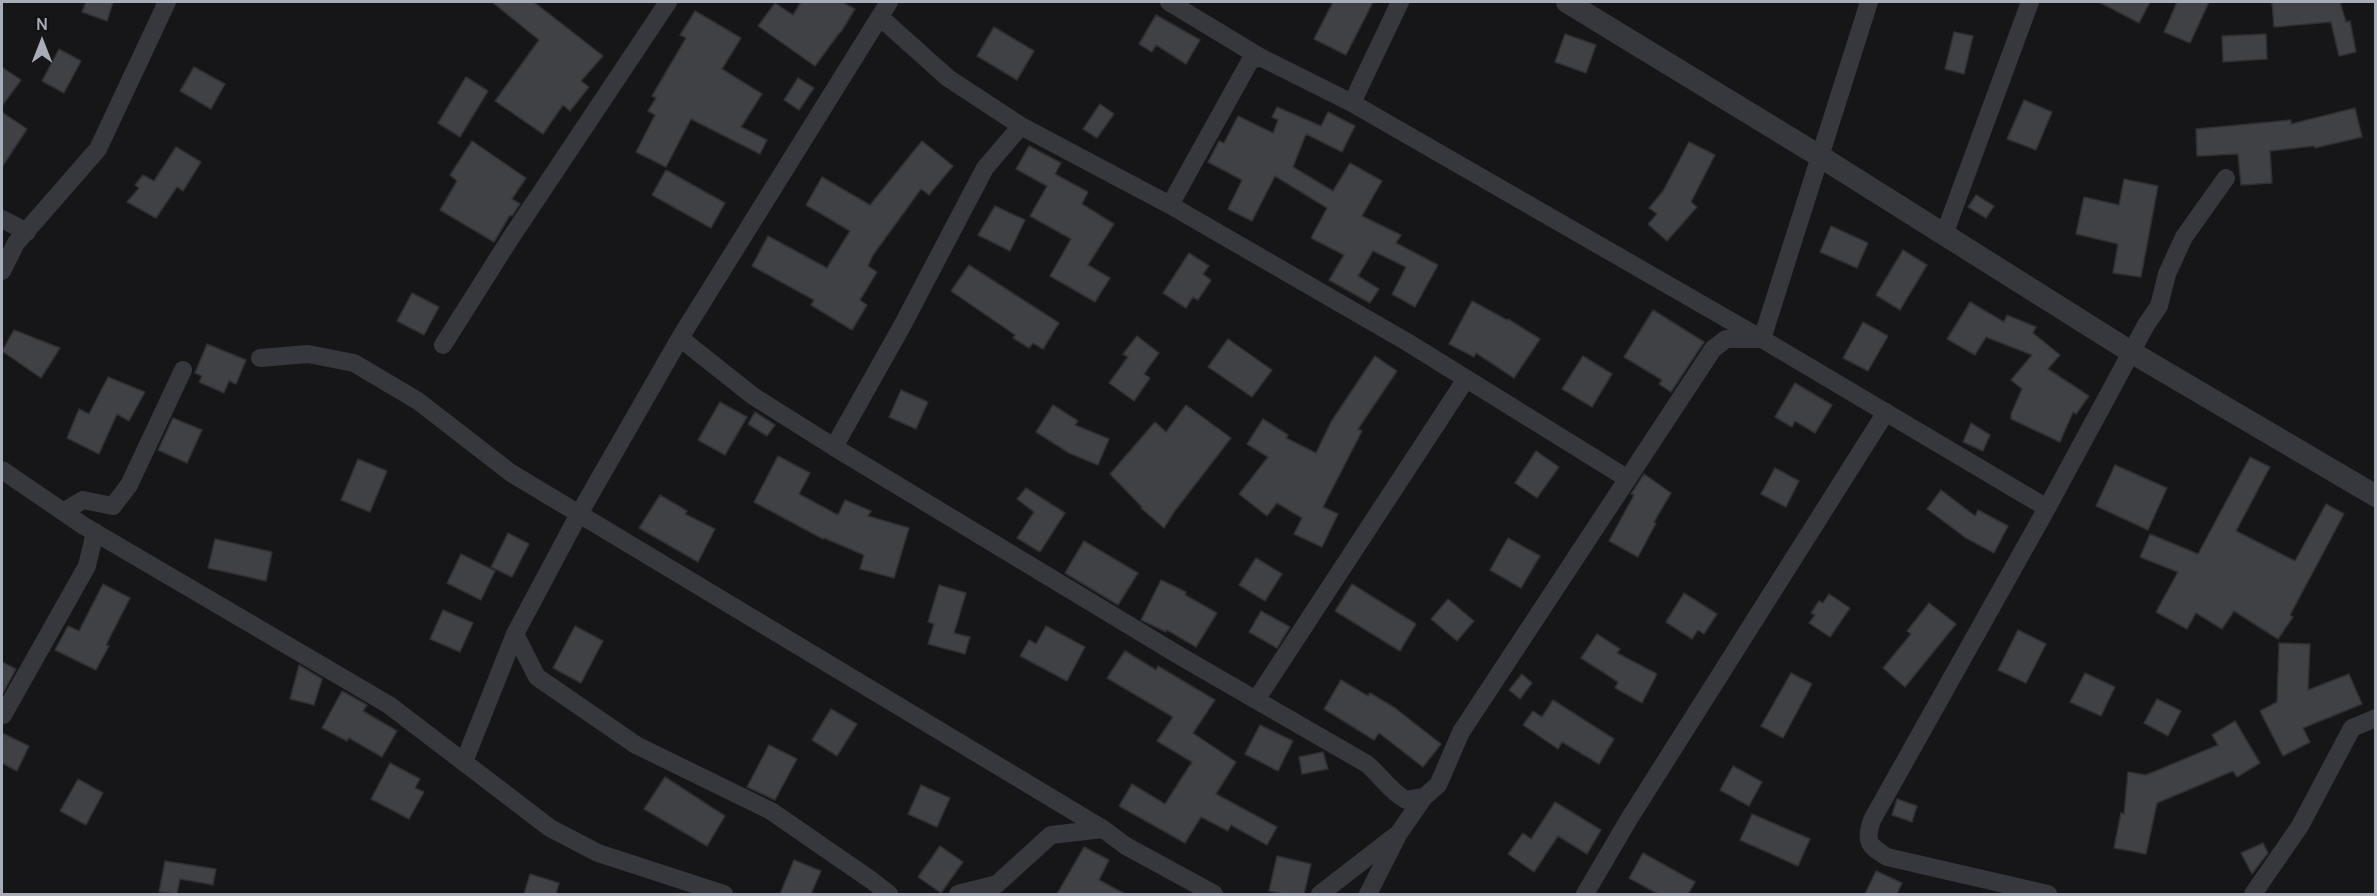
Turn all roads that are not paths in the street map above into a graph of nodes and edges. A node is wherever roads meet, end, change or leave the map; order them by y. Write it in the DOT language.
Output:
graph roads {
  1 [pos="166,2"];
  2 [pos="668,2"];
  3 [pos="1169,2"];
  4 [pos="1400,2"];
  5 [pos="1567,2"];
  6 [pos="1869,2"];
  7 [pos="2030,2"];
  8 [pos="885,10"];
  9 [pos="1260,57"];
  10 [pos="1352,103"];
  11 [pos="1021,126"];
  12 [pos="1821,157"];
  13 [pos="2226,178"];
  14 [pos="1170,205"];
  15 [pos="2,219"];
  16 [pos="27,232"];
  17 [pos="1944,235"];
  18 [pos="2,271"];
  19 [pos="680,338"];
  20 [pos="1762,339"];
  21 [pos="443,345"];
  22 [pos="2131,352"];
  23 [pos="260,358"];
  24 [pos="183,370"];
  25 [pos="1466,379"];
  26 [pos="1886,412"];
  27 [pos="834,447"];
  28 [pos="2,470"];
  29 [pos="1628,479"];
  30 [pos="2376,496"];
  31 [pos="2047,508"];
  32 [pos="63,512"];
  33 [pos="579,514"];
  34 [pos="95,532"];
  35 [pos="515,634"];
  36 [pos="1256,700"];
  37 [pos="2,713"];
  38 [pos="2376,718"];
  39 [pos="464,762"];
  40 [pos="1424,797"];
  41 [pos="1103,830"];
  42 [pos="1399,833"];
  43 [pos="724,894"];
  44 [pos="889,894"];
  45 [pos="958,894"];
  46 [pos="1214,894"];
  47 [pos="1320,894"];
  48 [pos="1368,894"];
  49 [pos="1585,894"];
  50 [pos="2048,894"];
  51 [pos="2253,894"];
  1 -- 16 [label="street"];
  2 -- 21 [label="street"];
  3 -- 9 [label="street"];
  4 -- 10 [label="street"];
  5 -- 12 [label="street"];
  6 -- 12 [label="street"];
  7 -- 17 [label="street"];
  8 -- 11 [label="street"];
  8 -- 19 [label="street"];
  9 -- 10 [label="street"];
  9 -- 14 [label="street"];
  10 -- 20 [label="street"];
  11 -- 14 [label="street"];
  11 -- 27 [label="street"];
  12 -- 17 [label="street"];
  12 -- 20 [label="street"];
  13 -- 22 [label="street"];
  14 -- 25 [label="street"];
  15 -- 16 [label="street"];
  16 -- 18 [label="street"];
  17 -- 22 [label="street"];
  19 -- 27 [label="street"];
  19 -- 33 [label="street"];
  20 -- 26 [label="street"];
  20 -- 29 [label="street"];
  22 -- 30 [label="street"];
  22 -- 31 [label="street"];
  23 -- 33 [label="street"];
  24 -- 32 [label="street"];
  25 -- 29 [label="street"];
  25 -- 36 [label="street"];
  26 -- 31 [label="street"];
  26 -- 49 [label="street"];
  27 -- 36 [label="street"];
  28 -- 32 [label="street"];
  29 -- 40 [label="street"];
  31 -- 50 [label="street"];
  32 -- 34 [label="street"];
  33 -- 35 [label="street"];
  33 -- 41 [label="street"];
  34 -- 37 [label="street"];
  34 -- 39 [label="street"];
  35 -- 39 [label="street"];
  35 -- 44 [label="street"];
  36 -- 40 [label="street"];
  38 -- 51 [label="street"];
  39 -- 43 [label="street"];
  40 -- 42 [label="street"];
  41 -- 45 [label="street"];
  41 -- 46 [label="street"];
  42 -- 47 [label="street"];
  42 -- 48 [label="street"];
}
